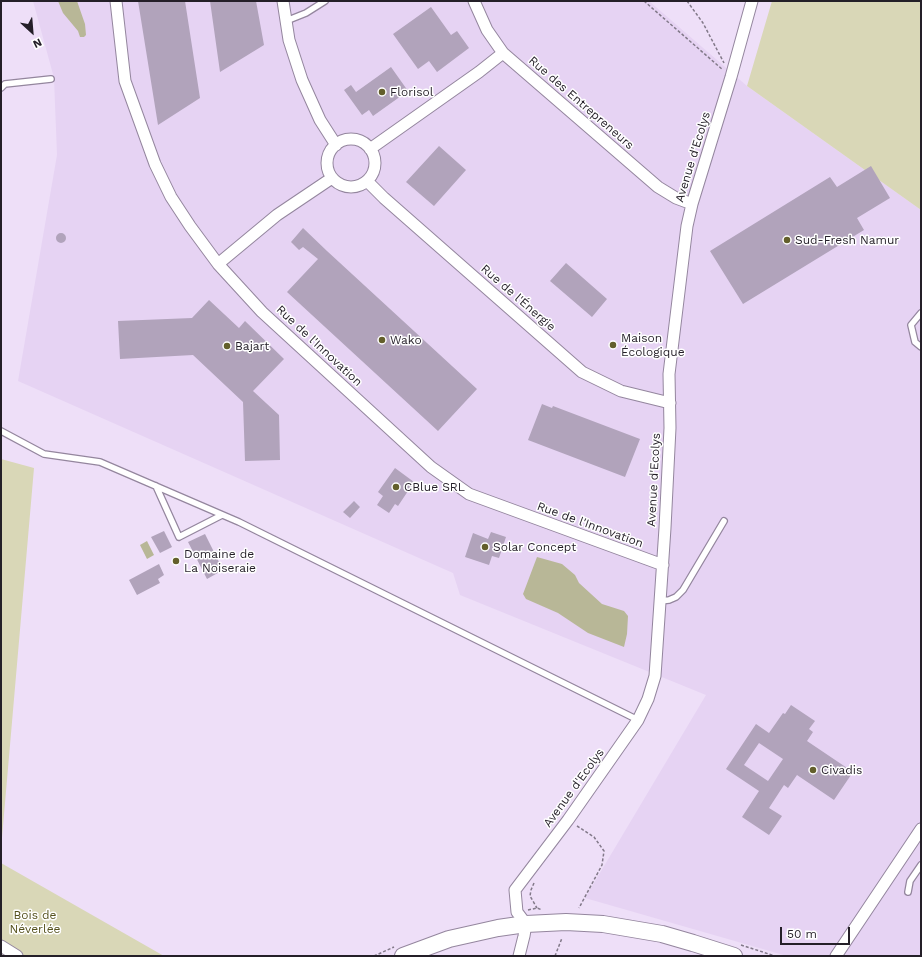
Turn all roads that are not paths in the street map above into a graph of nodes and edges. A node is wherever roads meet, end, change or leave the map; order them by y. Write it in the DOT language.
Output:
graph roads {
  1 [pos="116,1"];
  2 [pos="283,1"];
  3 [pos="325,1"];
  4 [pos="474,1"];
  5 [pos="752,1"];
  6 [pos="286,21"];
  7 [pos="503,53"];
  8 [pos="51,79"];
  9 [pos="1,88"];
  10 [pos="336,145"];
  11 [pos="370,149"];
  12 [pos="332,178"];
  13 [pos="367,181"];
  14 [pos="692,204"];
  15 [pos="218,264"];
  16 [pos="921,313"];
  17 [pos="921,347"];
  18 [pos="670,403"];
  19 [pos="1,431"];
  20 [pos="156,486"];
  21 [pos="222,515"];
  22 [pos="724,522"];
  23 [pos="663,565"];
  24 [pos="660,601"];
  25 [pos="638,720"];
  26 [pos="921,828"];
  27 [pos="921,865"];
  28 [pos="908,892"];
  29 [pos="526,924"];
  30 [pos="1,946"];
  31 [pos="18,956"];
  32 [pos="403,956"];
  33 [pos="519,956"];
  34 [pos="734,956"];
  35 [pos="836,956"];
  1 -- 15 [label="street, Rue de l'Innovation"];
  2 -- 6 [label="street"];
  3 -- 6 [label="lane"];
  4 -- 7 [label="street, Rue des Entrepreneurs"];
  5 -- 14 [label="street, Avenue d'Ecolys"];
  6 -- 10 [label="street"];
  7 -- 11 [label="street"];
  7 -- 14 [label="street, Rue des Entrepreneurs"];
  8 -- 9 [label="lane"];
  10 -- 11 [label="street"];
  10 -- 12 [label="street"];
  11 -- 13 [label="street"];
  12 -- 13 [label="street"];
  12 -- 15 [label="street"];
  13 -- 18 [label="street, Rue de l'Énergie"];
  14 -- 18 [label="street, Avenue d'Ecolys"];
  15 -- 23 [label="street, Rue de l'Innovation"];
  16 -- 17 [label="lane"];
  18 -- 23 [label="street, Avenue d'Ecolys"];
  19 -- 20 [label="lane"];
  20 -- 21 [label="lane"];
  20 -- 21 [label="lane"];
  21 -- 25 [label="lane"];
  22 -- 24 [label="lane"];
  23 -- 24 [label="street, Avenue d'Ecolys"];
  24 -- 25 [label="street, Avenue d'Ecolys"];
  25 -- 29 [label="street, Avenue d'Ecolys"];
  26 -- 35 [label="street"];
  27 -- 28 [label="lane"];
  29 -- 32 [label="main road"];
  29 -- 33 [label="street"];
  29 -- 34 [label="main road"];
  30 -- 31 [label="street"];
}
